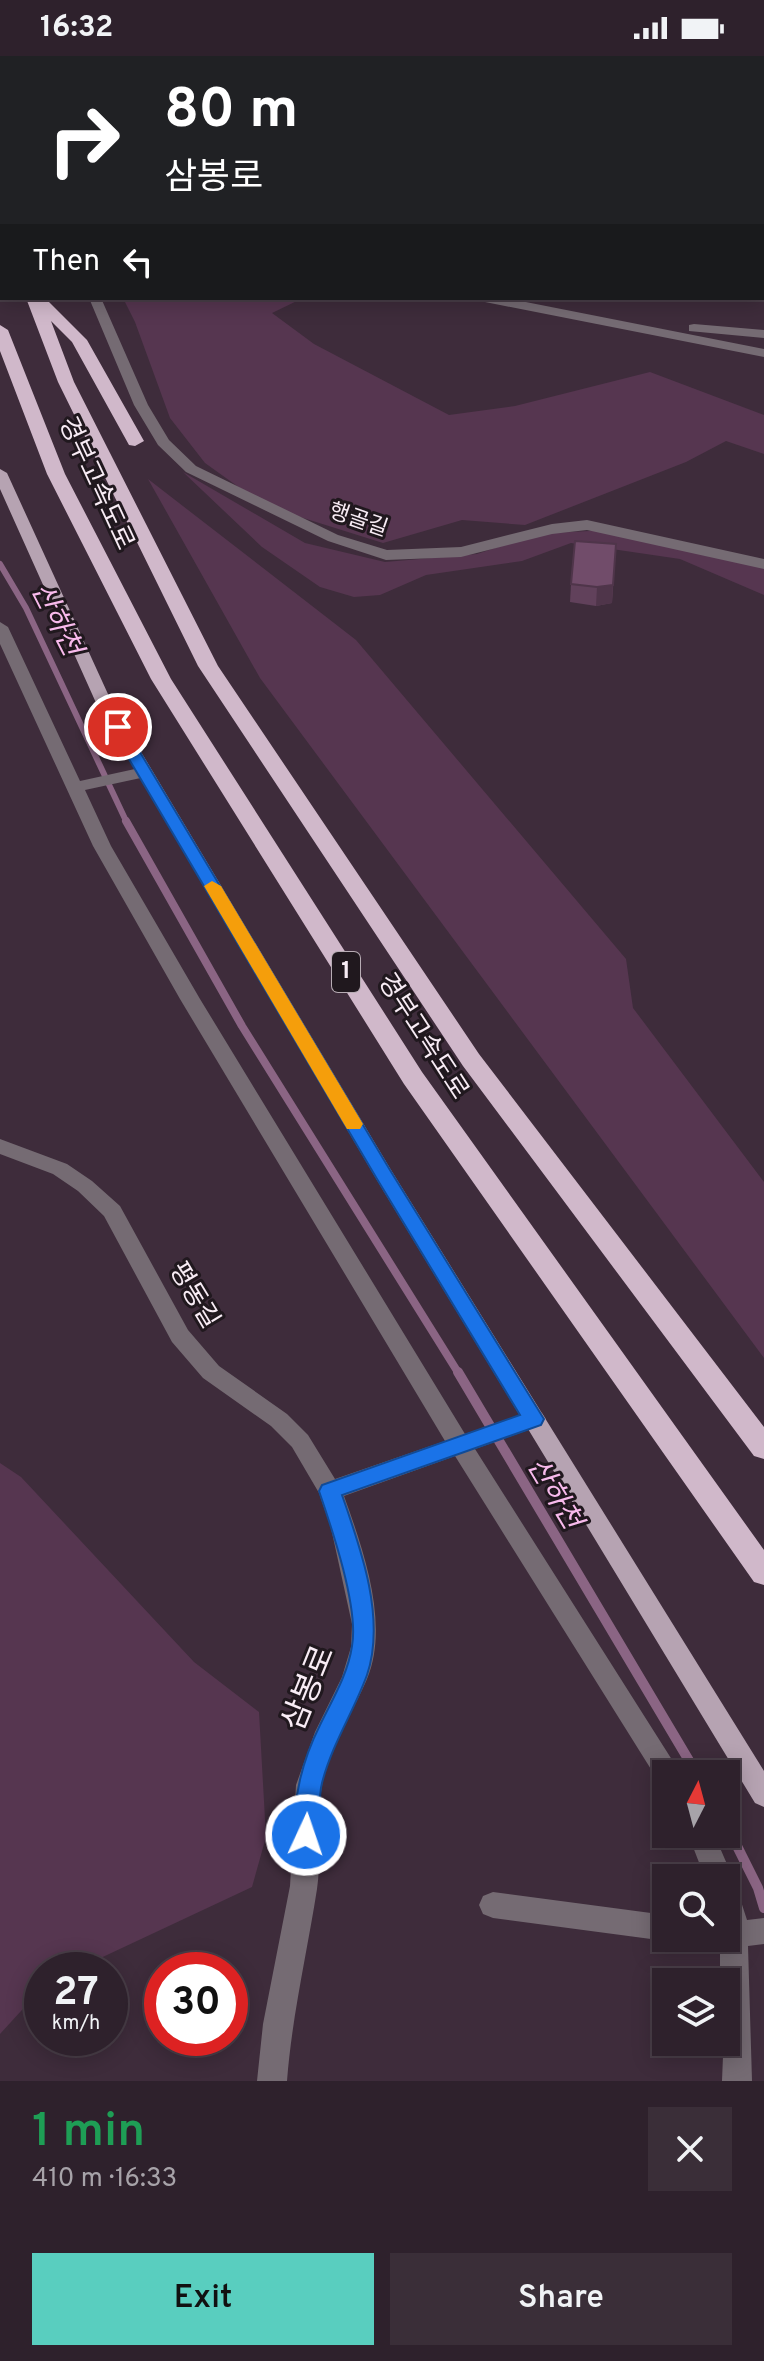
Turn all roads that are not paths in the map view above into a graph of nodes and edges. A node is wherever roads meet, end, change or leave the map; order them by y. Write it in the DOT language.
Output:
graph roads {
  1 [pos="36,300"];
  2 [pos="37,300"];
  3 [pos="96,300"];
  4 [pos="495,300"];
  5 [pos="539,300"];
  6 [pos="0,330"];
  7 [pos="764,334"];
  8 [pos="764,353"];
  9 [pos="135,441"];
  10 [pos="0,473"];
  11 [pos="764,564"];
  12 [pos="0,627"];
  13 [pos="144,772"];
  14 [pos="83,785"];
  15 [pos="0,1146"];
  16 [pos="534,1419"];
  17 [pos="467,1443"];
  18 [pos="764,1448"];
  19 [pos="330,1491"];
  20 [pos="764,1573"];
  21 [pos="659,1760"];
  22 [pos="764,1795"];
  23 [pos="493,1905"];
  24 [pos="652,1926"];
  25 [pos="743,1934"];
  26 [pos="272,2081"];
  27 [pos="737,2081"];
  1 -- 18 [label="highway, 경부고속도로 / 1"];
  2 -- 9 [label="highway"];
  3 -- 11 [label="street, 행골길"];
  4 -- 8 [label="street"];
  5 -- 7 [label="street"];
  6 -- 20 [label="highway, 경부고속도로 / 1"];
  10 -- 13 [label="main road"];
  12 -- 14 [label="street"];
  13 -- 14 [label="street"];
  13 -- 16 [label="main road"];
  14 -- 17 [label="street"];
  15 -- 19 [label="street, 평동길"];
  16 -- 17 [label="street"];
  16 -- 22 [label="main road"];
  17 -- 19 [label="street"];
  17 -- 21 [label="street"];
  19 -- 26 [label="street, 삼봉로"];
  23 -- 24 [label="street"];
  25 -- 27 [label="street"];
}
